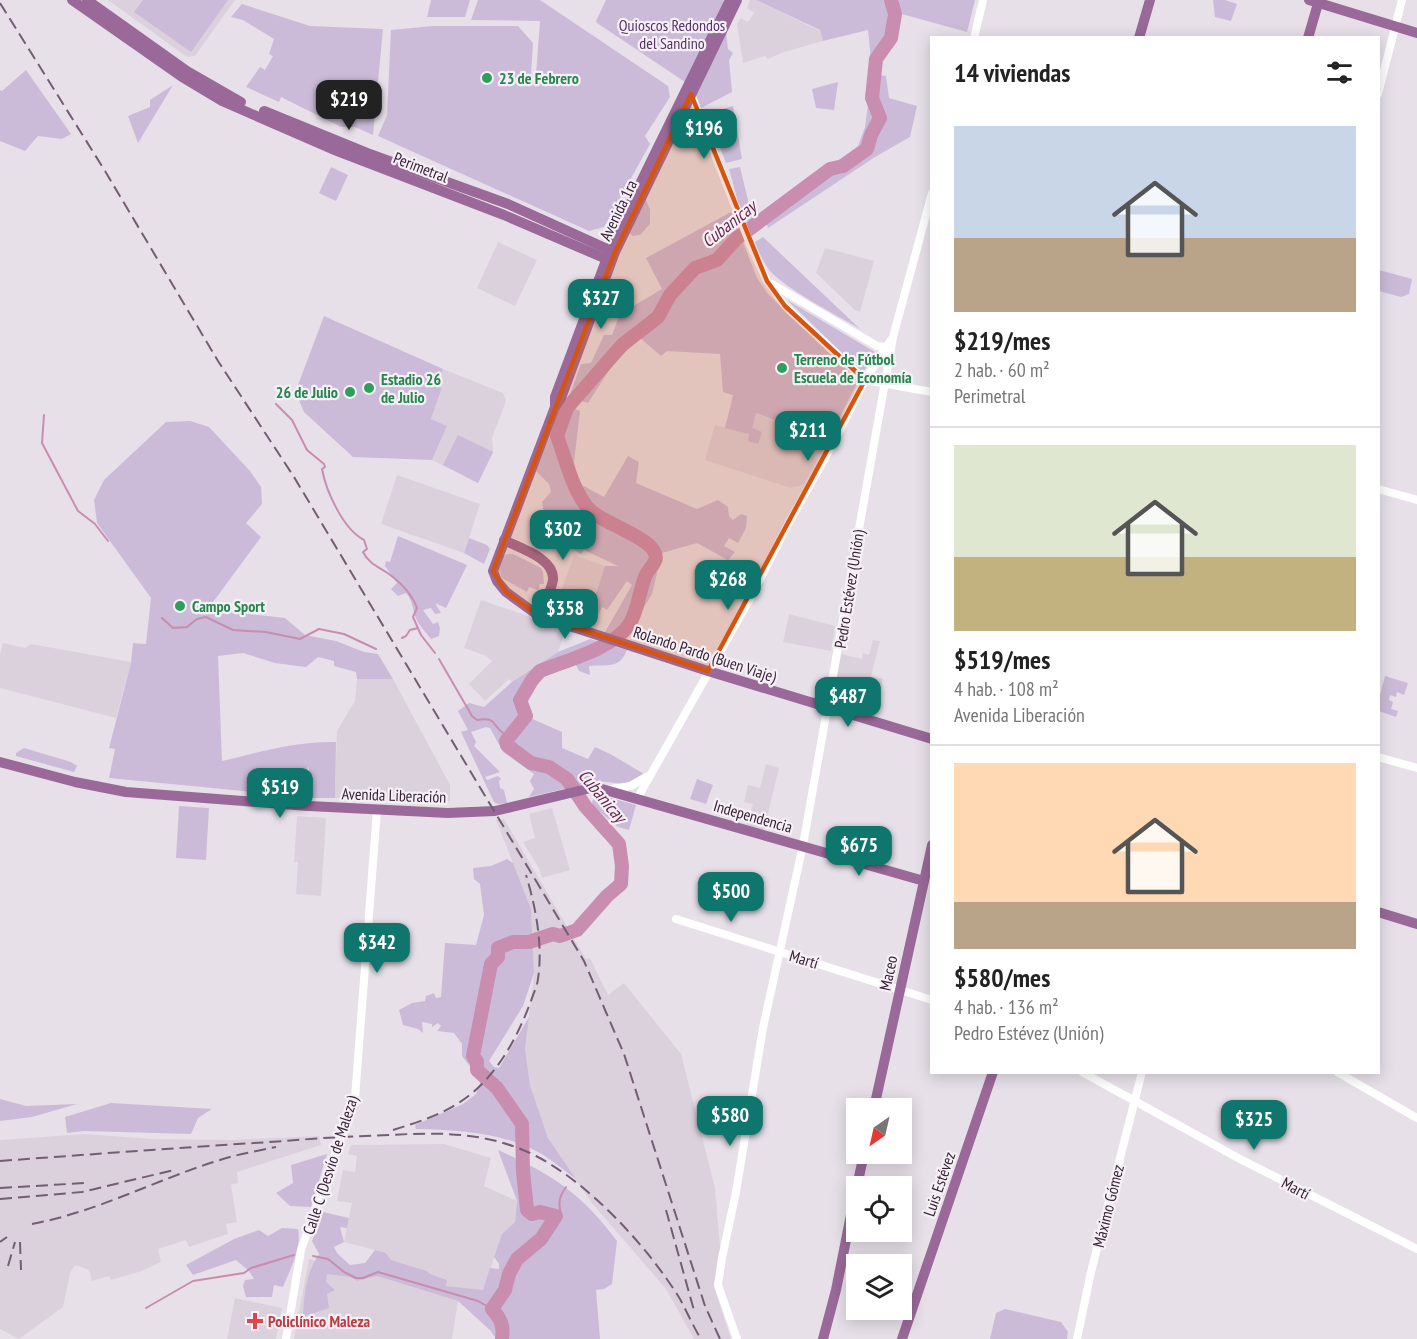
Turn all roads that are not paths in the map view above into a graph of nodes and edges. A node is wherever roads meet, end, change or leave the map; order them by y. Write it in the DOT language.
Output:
graph roads {
  1 [pos="72,0"];
  2 [pos="87,0"];
  3 [pos="730,0"];
  4 [pos="737,0"];
  5 [pos="983,0"];
  6 [pos="1149,0"];
  7 [pos="1402,0"];
  8 [pos="1315,1"];
  9 [pos="1395,27"];
  10 [pos="1417,33"];
  11 [pos="974,36"];
  12 [pos="1140,36"];
  13 [pos="1308,36"];
  14 [pos="1380,86"];
  15 [pos="691,94"];
  16 [pos="930,200"];
  17 [pos="617,231"];
  18 [pos="594,243"];
  19 [pos="607,255"];
  20 [pos="767,281"];
  21 [pos="893,337"];
  22 [pos="886,348"];
  23 [pos="865,380"];
  24 [pos="885,384"];
  25 [pos="930,392"];
  26 [pos="555,407"];
  27 [pos="1380,490"];
  28 [pos="1417,500"];
  29 [pos="504,540"];
  30 [pos="493,571"];
  31 [pos="539,616"];
  32 [pos="708,671"];
  33 [pos="828,707"];
  34 [pos="930,738"];
  35 [pos="1380,758"];
  36 [pos="0,762"];
  37 [pos="1417,768"];
  38 [pos="649,775"];
  39 [pos="608,789"];
  40 [pos="637,799"];
  41 [pos="377,810"];
  42 [pos="803,846"];
  43 [pos="930,853"];
  44 [pos="924,881"];
  45 [pos="1380,913"];
  46 [pos="676,919"];
  47 [pos="1417,924"];
  48 [pos="779,951"];
  49 [pos="900,989"];
  50 [pos="930,999"];
  51 [pos="992,1074"];
  52 [pos="1086,1074"];
  53 [pos="1142,1074"];
  54 [pos="1340,1074"];
  55 [pos="876,1098"];
  56 [pos="1135,1101"];
  57 [pos="1414,1117"];
  58 [pos="846,1241"];
  59 [pos="1417,1249"];
  60 [pos="286,1339"];
  61 [pos="737,1339"];
  62 [pos="823,1339"];
  63 [pos="902,1339"];
  64 [pos="1077,1339"];
  1 -- 19 [label="main road, Perimetral"];
  2 -- 18 [label="main road, Perimetral"];
  3 -- 17 [label="main road, Avenida 1ra"];
  4 -- 15 [label="main road, Avenida 1ra"];
  5 -- 11 [label="street"];
  6 -- 12 [label="main road"];
  7 -- 9 [label="street"];
  8 -- 9 [label="main road"];
  8 -- 13 [label="main road"];
  9 -- 10 [label="main road"];
  9 -- 14 [label="street"];
  15 -- 19 [label="main road, Avenida 1ra"];
  15 -- 20 [label="street"];
  16 -- 21 [label="street, Pedro Estévez (Unión)"];
  17 -- 18 [label="main road"];
  17 -- 19 [label="main road, Avenida 1ra"];
  18 -- 19 [label="main road, Perimetral"];
  19 -- 26 [label="main road, Avenida 1ra"];
  19 -- 26 [label="main road, Avenida 1ra"];
  20 -- 22 [label="street"];
  20 -- 23 [label="street"];
  21 -- 22 [label="street"];
  21 -- 24 [label="street, Pedro Estévez (Unión)"];
  22 -- 23 [label="street"];
  23 -- 24 [label="street"];
  23 -- 32 [label="street"];
  24 -- 25 [label="street"];
  24 -- 33 [label="street, Pedro Estévez (Unión)"];
  26 -- 29 [label="main road, Avenida 1ra"];
  27 -- 28 [label="street"];
  29 -- 30 [label="main road, Avenida 1ra"];
  29 -- 31 [label="main road"];
  30 -- 31 [label="main road, Rolando Pardo (Buen Viaje)"];
  31 -- 32 [label="main road, Rolando Pardo (Buen Viaje)"];
  32 -- 33 [label="main road, Rolando Pardo (Buen Viaje)"];
  32 -- 38 [label="street"];
  33 -- 34 [label="main road, Rolando Pardo (Buen Viaje)"];
  33 -- 42 [label="street, Pedro Estévez (Unión)"];
  35 -- 37 [label="street"];
  36 -- 41 [label="main road, Avenida Liberación"];
  38 -- 39 [label="street"];
  38 -- 40 [label="street"];
  39 -- 40 [label="main road, Independencia"];
  39 -- 41 [label="main road, Avenida Liberación"];
  40 -- 42 [label="main road, Independencia"];
  41 -- 60 [label="street, Calle C (Desvío de Maleza)"];
  42 -- 44 [label="main road, Independencia"];
  42 -- 48 [label="street, Pedro Estévez (Unión)"];
  43 -- 44 [label="main road, Maceo"];
  44 -- 49 [label="main road, Maceo"];
  45 -- 47 [label="main road"];
  46 -- 48 [label="street, Martí"];
  48 -- 49 [label="street, Martí"];
  48 -- 61 [label="street, Pedro Estévez (Unión)"];
  49 -- 50 [label="street, Martí"];
  49 -- 55 [label="main road, Maceo"];
  51 -- 63 [label="main road, Luis Estévez"];
  52 -- 56 [label="street, Martí"];
  53 -- 56 [label="street, Máximo Gómez"];
  54 -- 57 [label="street"];
  56 -- 59 [label="street, Martí"];
  56 -- 64 [label="street, Máximo Gómez"];
  58 -- 62 [label="main road"];
}
